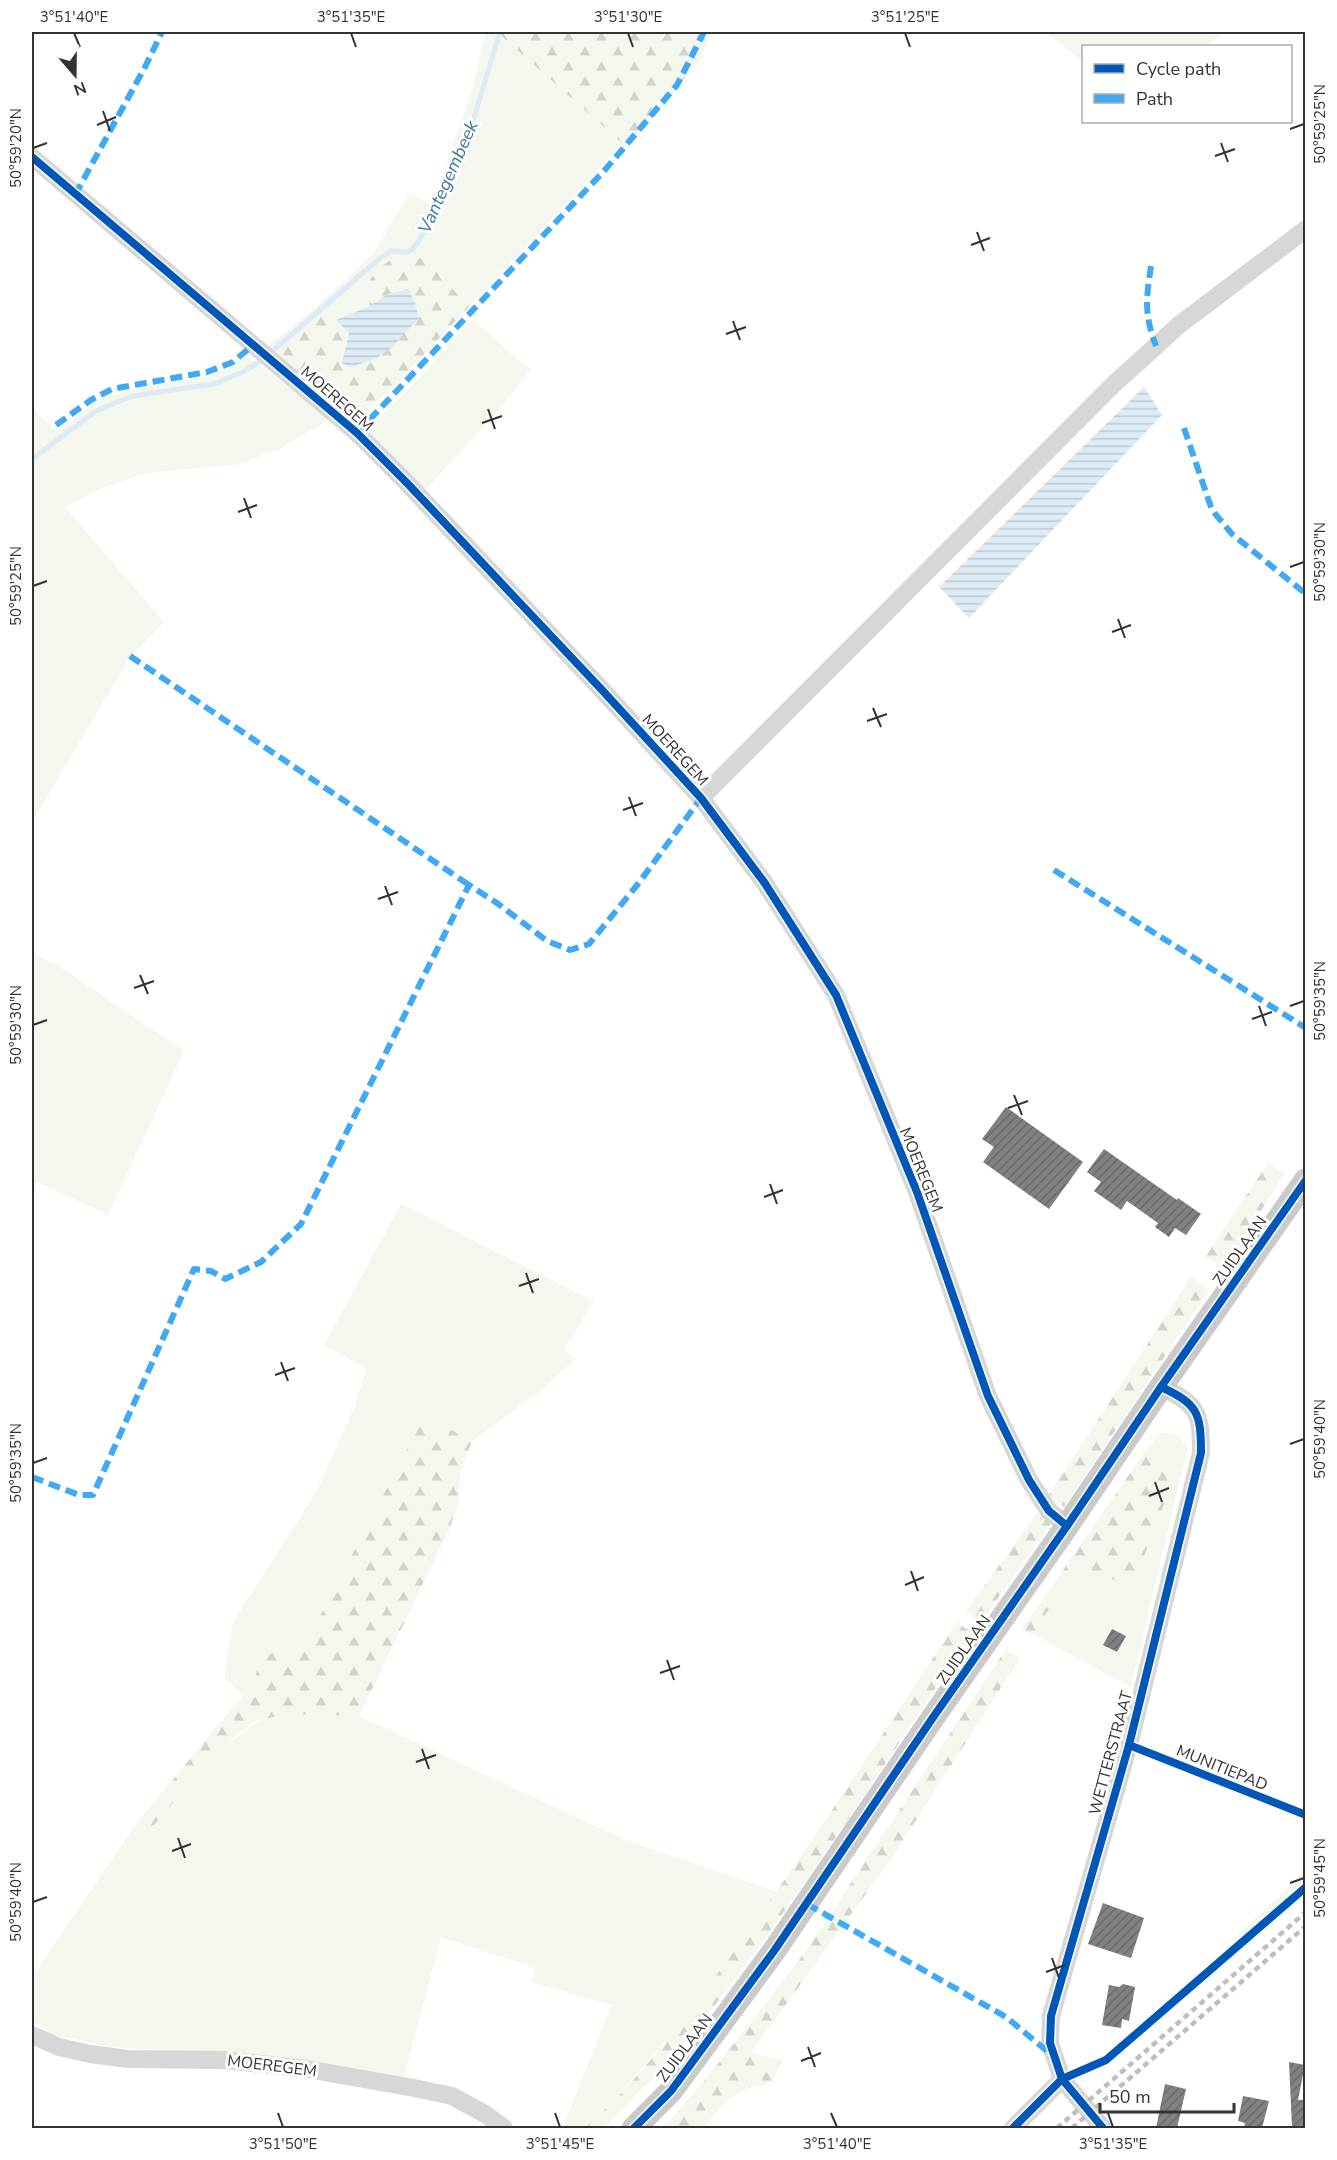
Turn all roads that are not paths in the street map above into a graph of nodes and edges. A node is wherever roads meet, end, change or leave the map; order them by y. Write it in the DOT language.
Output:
graph roads {
  1 [pos="32,157"];
  2 [pos="1305,229"];
  3 [pos="701,798"];
  4 [pos="1305,1180"];
  5 [pos="1161,1387"];
  6 [pos="1068,1526"];
  7 [pos="32,2035"];
  8 [pos="1062,2079"];
  9 [pos="504,2128"];
  10 [pos="634,2128"];
  11 [pos="1013,2128"];
  12 [pos="1103,2128"];
  1 -- 3 [label="street, MOEREGEM"];
  2 -- 3 [label="street"];
  3 -- 6 [label="street, MOEREGEM"];
  4 -- 5 [label="main road, ZUIDLAAN"];
  5 -- 6 [label="main road, ZUIDLAAN"];
  5 -- 8 [label="street, WETTERSTRAAT"];
  6 -- 10 [label="main road, ZUIDLAAN"];
  7 -- 9 [label="street, MOEREGEM"];
  8 -- 11 [label="street"];
  8 -- 12 [label="street, WETTERSTRAAT"];
}
